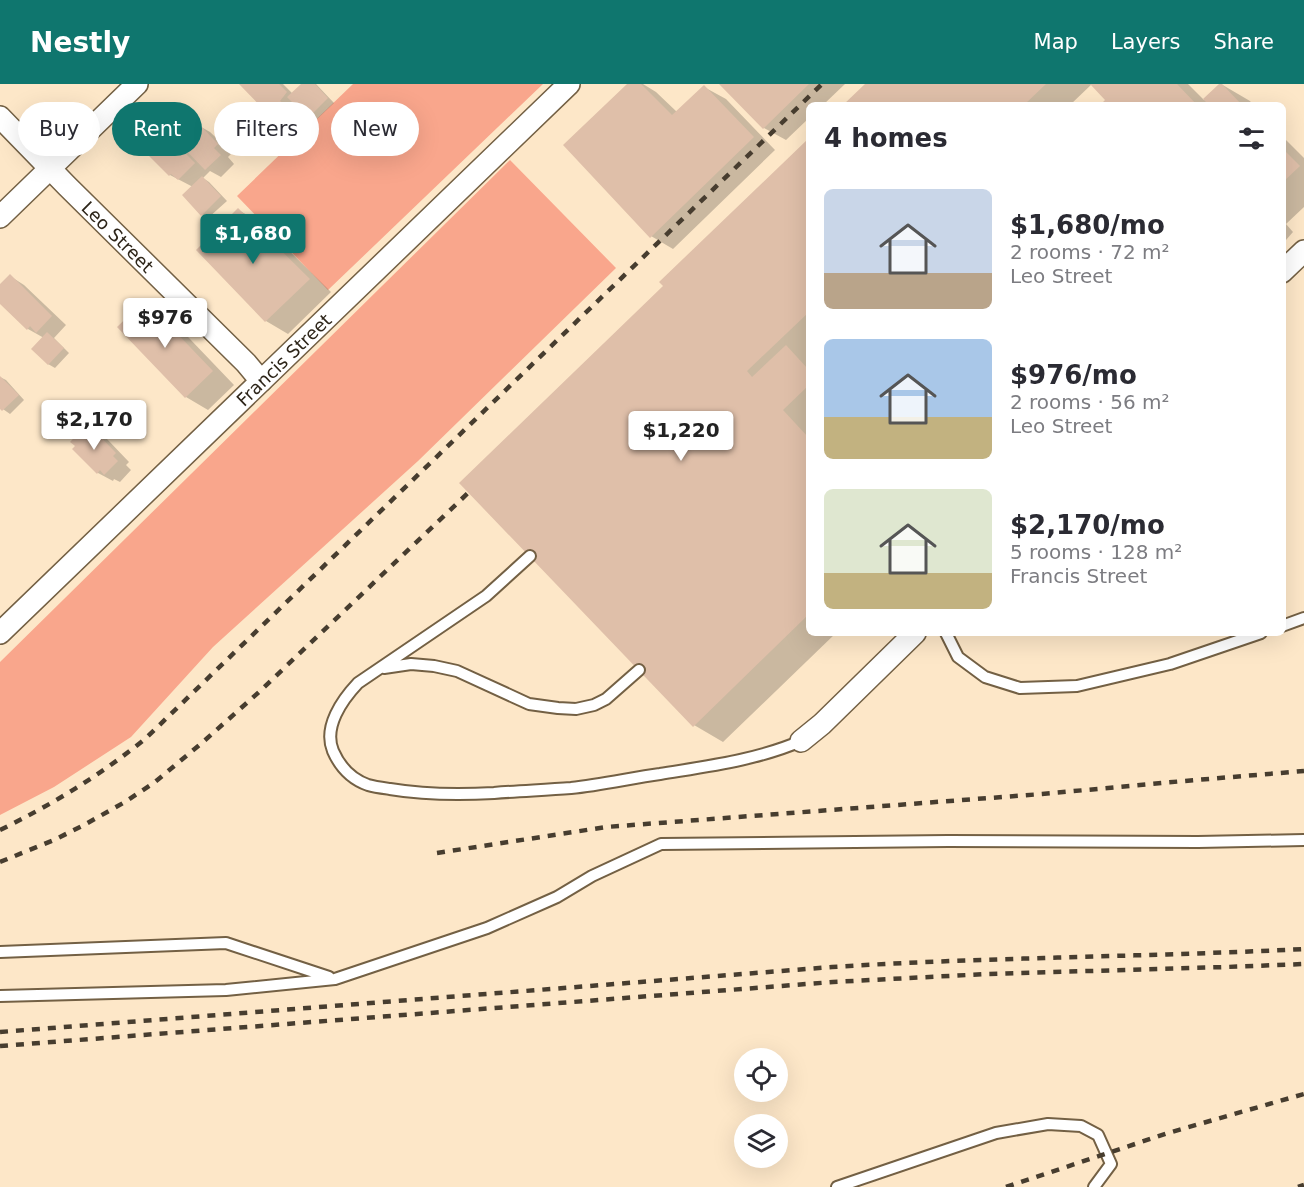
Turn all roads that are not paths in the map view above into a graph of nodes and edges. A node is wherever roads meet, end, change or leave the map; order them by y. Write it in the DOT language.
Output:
graph roads {
  1 [pos="136,84"];
  2 [pos="569,84"];
  3 [pos="0,117"];
  4 [pos="50,168"];
  5 [pos="0,216"];
  6 [pos="261,381"];
  7 [pos="530,556"];
  8 [pos="1304,618"];
  9 [pos="1286,625"];
  10 [pos="0,633"];
  11 [pos="912,636"];
  12 [pos="948,636"];
  13 [pos="1252,636"];
  14 [pos="381,668"];
  15 [pos="639,670"];
  16 [pos="801,741"];
  17 [pos="1304,840"];
  18 [pos="0,952"];
  19 [pos="335,979"];
  20 [pos="0,996"];
  21 [pos="837,1187"];
  22 [pos="1094,1187"];
  1 -- 4 [label="street"];
  2 -- 6 [label="street, Francis Street"];
  3 -- 4 [label="street, Leo Street"];
  4 -- 5 [label="street"];
  4 -- 6 [label="street, Leo Street"];
  6 -- 10 [label="street, Francis Street"];
  7 -- 14 [label="lane"];
  8 -- 9 [label="lane"];
  11 -- 16 [label="street"];
  12 -- 13 [label="lane"];
  14 -- 15 [label="lane"];
  14 -- 16 [label="lane"];
  17 -- 19 [label="lane"];
  18 -- 19 [label="lane"];
  19 -- 20 [label="lane"];
  21 -- 22 [label="lane"];
}
